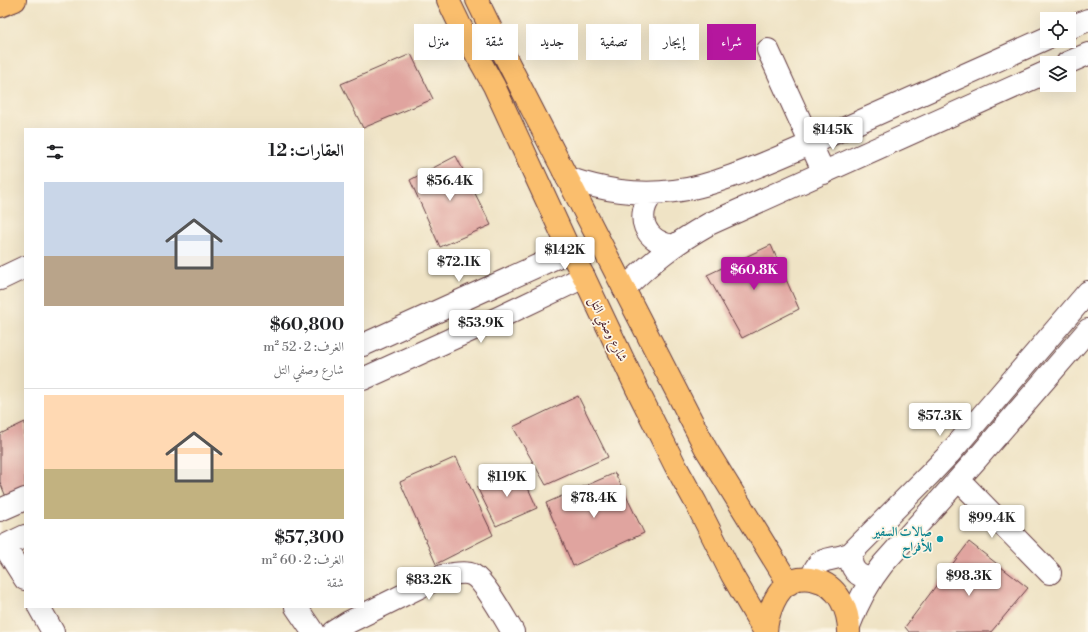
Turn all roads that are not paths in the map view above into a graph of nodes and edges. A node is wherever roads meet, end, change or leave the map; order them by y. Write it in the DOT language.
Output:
graph roads {
  1 [pos="15,0"];
  2 [pos="443,0"];
  3 [pos="448,0"];
  4 [pos="481,5"];
  5 [pos="0,6"];
  6 [pos="1088,20"];
  7 [pos="459,24"];
  8 [pos="460,24"];
  9 [pos="1076,25"];
  10 [pos="464,32"];
  11 [pos="1040,41"];
  12 [pos="768,50"];
  13 [pos="1088,54"];
  14 [pos="1076,59"];
  15 [pos="1040,75"];
  16 [pos="811,143"];
  17 [pos="824,173"];
  18 [pos="567,178"];
  19 [pos="653,193"];
  20 [pos="674,246"];
  21 [pos="570,251"];
  22 [pos="539,265"];
  23 [pos="24,267"];
  24 [pos="584,277"];
  25 [pos="0,279"];
  26 [pos="624,289"];
  27 [pos="1088,292"];
  28 [pos="550,293"];
  29 [pos="1088,330"];
  30 [pos="365,339"];
  31 [pos="364,379"];
  32 [pos="959,480"];
  33 [pos="24,499"];
  34 [pos="0,510"];
  35 [pos="24,536"];
  36 [pos="2,547"];
  37 [pos="852,552"];
  38 [pos="1050,573"];
  39 [pos="24,578"];
  40 [pos="872,578"];
  41 [pos="812,579"];
  42 [pos="789,584"];
  43 [pos="40,608"];
  44 [pos="297,608"];
  45 [pos="849,629"];
  46 [pos="53,632"];
  47 [pos="313,632"];
  48 [pos="333,632"];
  49 [pos="513,632"];
  50 [pos="766,632"];
  1 -- 5 [label="main road"];
  2 -- 7 [label="main road"];
  3 -- 8 [label="main road, شارع وصفي التل"];
  4 -- 18 [label="main road"];
  6 -- 9 [label="street"];
  10 -- 21 [label="main road, شارع وصفي التل"];
  11 -- 16 [label="street"];
  12 -- 16 [label="street"];
  13 -- 14 [label="street"];
  15 -- 17 [label="street"];
  16 -- 17 [label="street"];
  16 -- 19 [label="street"];
  17 -- 20 [label="street"];
  18 -- 19 [label="street"];
  18 -- 26 [label="main road"];
  19 -- 20 [label="street"];
  20 -- 26 [label="street"];
  21 -- 22 [label="street"];
  21 -- 24 [label="main road, شارع وصفي التل"];
  22 -- 28 [label="street"];
  22 -- 30 [label="street"];
  23 -- 25 [label="street"];
  24 -- 28 [label="street"];
  24 -- 50 [label="main road, شارع وصفي التل"];
  26 -- 42 [label="main road"];
  27 -- 37 [label="street"];
  28 -- 31 [label="street"];
  29 -- 32 [label="street"];
  32 -- 38 [label="street"];
  32 -- 40 [label="street"];
  33 -- 34 [label="street"];
  35 -- 36 [label="street"];
  36 -- 39 [label="street"];
  37 -- 40 [label="street"];
  37 -- 41 [label="street"];
  40 -- 45 [label="street"];
  41 -- 42 [label="main road"];
  41 -- 45 [label="main road"];
  42 -- 50 [label="main road"];
  43 -- 46 [label="street"];
  44 -- 47 [label="street"];
  48 -- 49 [label="street"];
}
